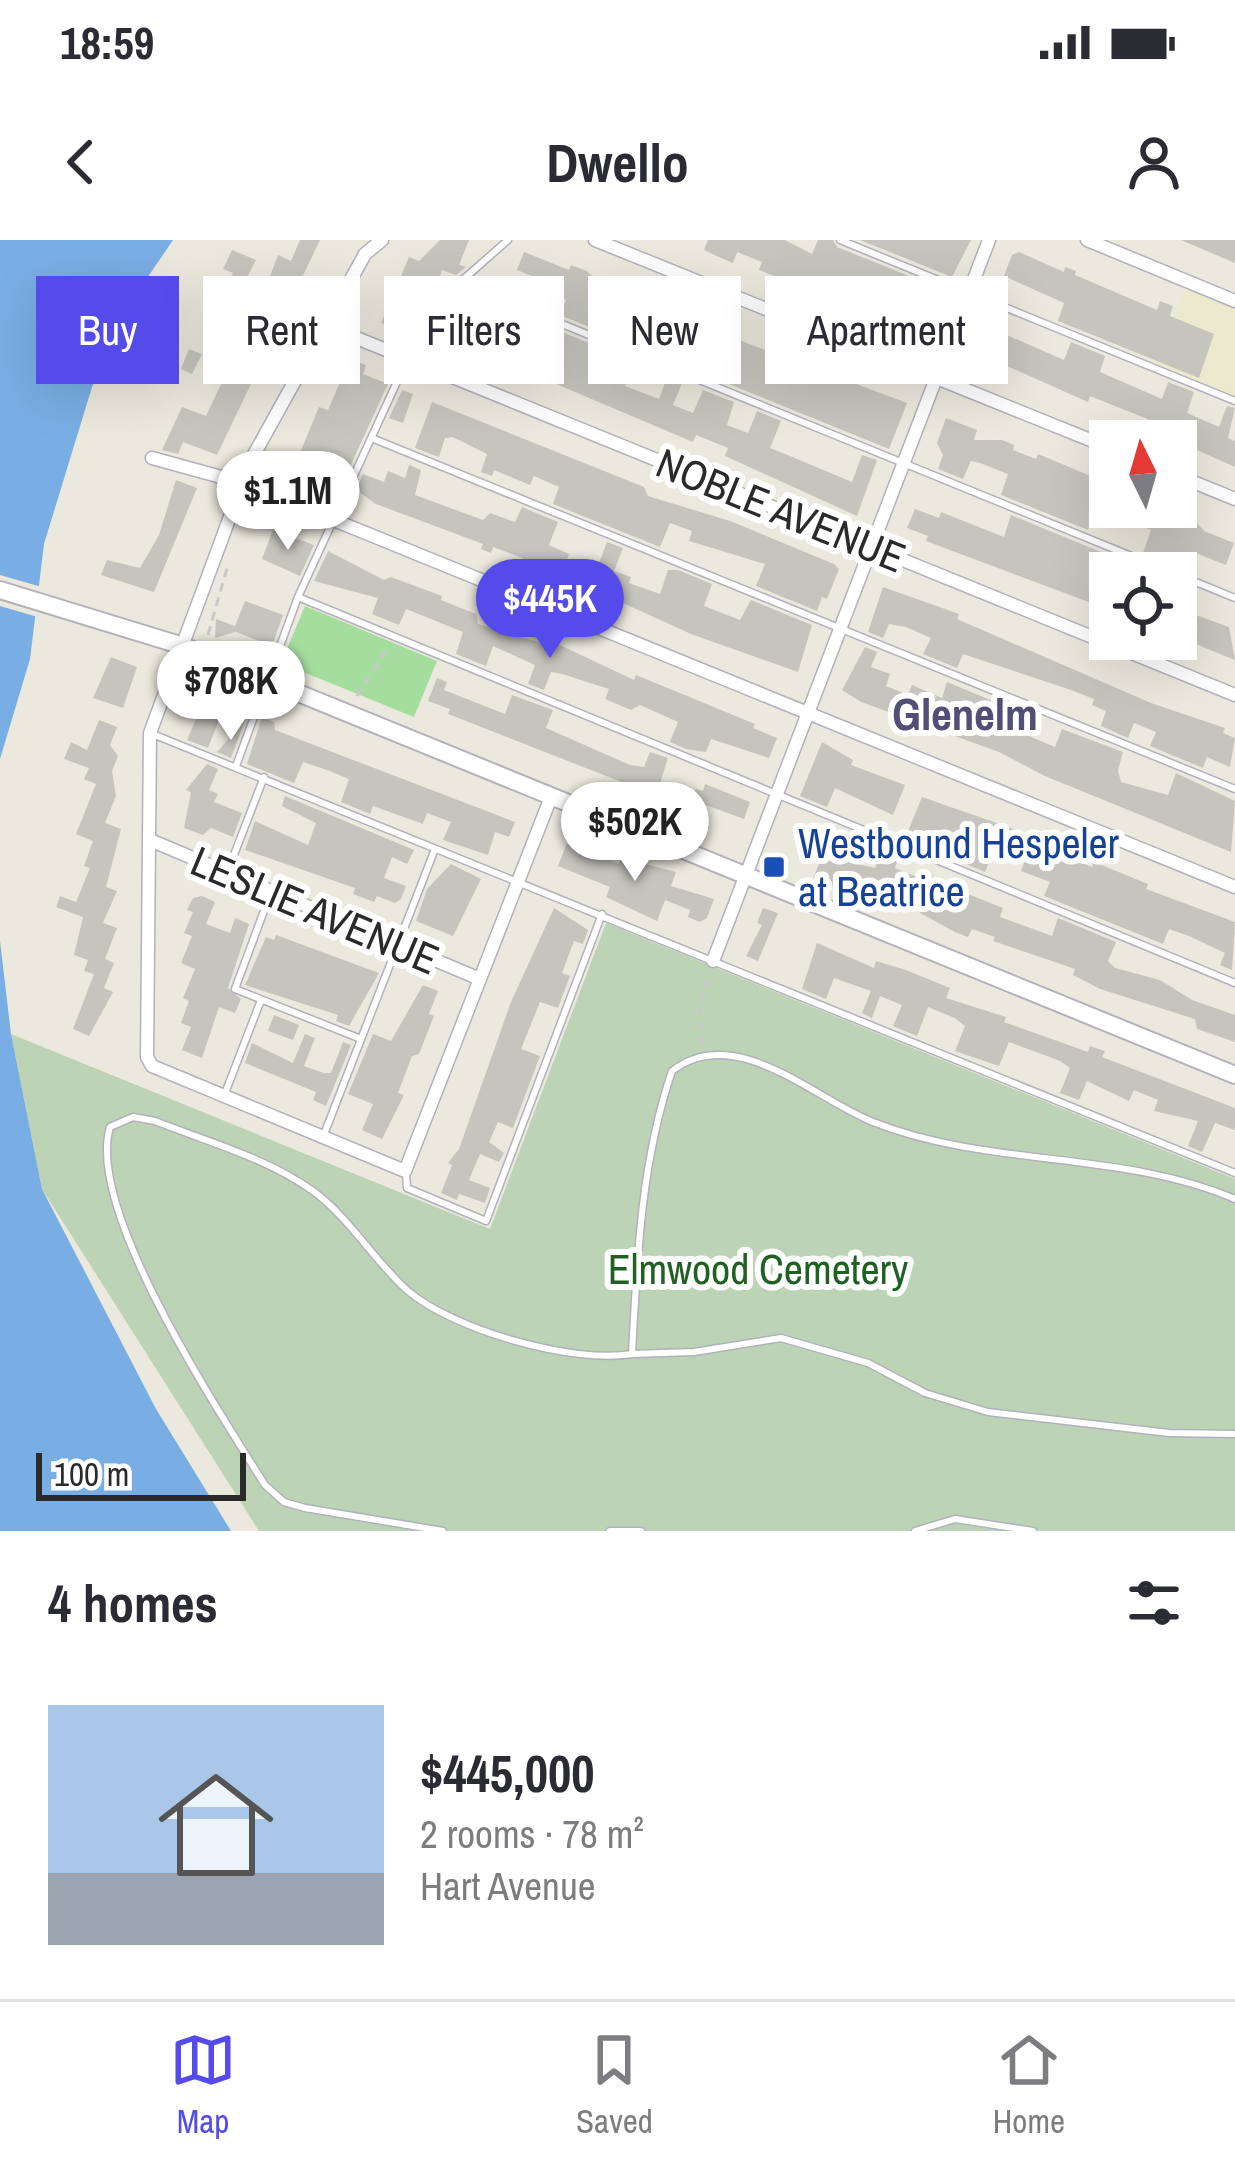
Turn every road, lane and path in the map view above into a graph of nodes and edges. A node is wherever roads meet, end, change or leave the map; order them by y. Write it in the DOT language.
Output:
graph roads {
  1 [pos="382,240"];
  2 [pos="508,240"];
  3 [pos="595,240"];
  4 [pos="840,240"];
  5 [pos="989,240"];
  6 [pos="1087,240"];
  7 [pos="353,276"];
  8 [pos="467,276"];
  9 [pos="929,276"];
  10 [pos="974,276"];
  11 [pos="1235,301"];
  12 [pos="765,308"];
  13 [pos="1008,308"];
  14 [pos="564,326"];
  15 [pos="296,384"];
  16 [pos="397,384"];
  17 [pos="472,384"];
  18 [pos="937,384"];
  19 [pos="954,384"];
  20 [pos="1235,400"];
  21 [pos="374,439"];
  22 [pos="1089,439"];
  23 [pos="152,458"];
  24 [pos="905,464"];
  25 [pos="243,483"];
  26 [pos="1197,484"];
  27 [pos="1235,499"];
  28 [pos="336,521"];
  29 [pos="875,548"];
  30 [pos="1121,552"];
  31 [pos="226,568"];
  32 [pos="1197,583"];
  33 [pos="0,590"];
  34 [pos="298,597"];
  35 [pos="1235,598"];
  36 [pos="840,629"];
  37 [pos="208,635"];
  38 [pos="394,636"];
  39 [pos="183,646"];
  40 [pos="266,679"];
  41 [pos="1235,695"];
  42 [pos="357,696"];
  43 [pos="809,714"];
  44 [pos="150,733"];
  45 [pos="236,766"];
  46 [pos="264,777"];
  47 [pos="1235,789"];
  48 [pos="778,796"];
  49 [pos="551,797"];
  50 [pos="150,840"];
  51 [pos="435,848"];
  52 [pos="227,873"];
  53 [pos="747,876"];
  54 [pos="518,881"];
  55 [pos="1235,887"];
  56 [pos="271,892"];
  57 [pos="602,914"];
  58 [pos="398,944"];
  59 [pos="713,961"];
  60 [pos="480,979"];
  61 [pos="1235,983"];
  62 [pos="261,1000"];
  63 [pos="361,1040"];
  64 [pos="703,1054"];
  65 [pos="1235,1075"];
  66 [pos="224,1096"];
  67 [pos="323,1137"];
  68 [pos="406,1171"];
  69 [pos="1235,1173"];
  70 [pos="1235,1199"];
  71 [pos="632,1354"];
  72 [pos="1235,1434"];
  73 [pos="443,1531"];
  74 [pos="610,1531"];
  75 [pos="641,1531"];
  76 [pos="915,1531"];
  77 [pos="1033,1531"];
  1 -- 7 [label="street"];
  2 -- 8 [label="lane"];
  3 -- 12 [label="street"];
  4 -- 9 [label="lane"];
  5 -- 10 [label="street"];
  6 -- 11 [label="street"];
  13 -- 20 [label="lane"];
  14 -- 24 [label="lane"];
  15 -- 25 [label="street"];
  16 -- 21 [label="lane"];
  17 -- 29 [label="street, NOBLE AVENUE"];
  18 -- 24 [label="street"];
  19 -- 22 [label="street"];
  21 -- 28 [label="lane"];
  21 -- 36 [label="lane"];
  23 -- 25 [label="street"];
  24 -- 29 [label="street"];
  24 -- 30 [label="lane"];
  25 -- 28 [label="street"];
  25 -- 39 [label="street"];
  26 -- 27 [label="street"];
  28 -- 34 [label="lane"];
  28 -- 43 [label="street"];
  29 -- 36 [label="street"];
  29 -- 41 [label="street, NOBLE AVENUE"];
  31 -- 37 [label="path"];
  32 -- 35 [label="lane"];
  33 -- 39 [label="main road"];
  34 -- 38 [label="lane"];
  34 -- 40 [label="lane"];
  36 -- 43 [label="street"];
  36 -- 47 [label="lane"];
  38 -- 42 [label="path"];
  38 -- 48 [label="lane"];
  39 -- 40 [label="main road"];
  39 -- 44 [label="street"];
  40 -- 45 [label="lane"];
  40 -- 49 [label="main road"];
  43 -- 48 [label="street"];
  43 -- 55 [label="street"];
  44 -- 45 [label="lane"];
  44 -- 50 [label="street"];
  45 -- 46 [label="lane"];
  46 -- 51 [label="lane"];
  46 -- 52 [label="lane"];
  48 -- 53 [label="street"];
  48 -- 61 [label="lane"];
  49 -- 53 [label="main road"];
  49 -- 54 [label="street"];
  50 -- 52 [label="street, LESLIE AVENUE"];
  50 -- 66 [label="street"];
  51 -- 54 [label="lane"];
  51 -- 58 [label="lane"];
  52 -- 56 [label="street, LESLIE AVENUE"];
  53 -- 59 [label="street"];
  53 -- 65 [label="main road"];
  54 -- 57 [label="lane"];
  54 -- 60 [label="street"];
  56 -- 58 [label="street, LESLIE AVENUE"];
  56 -- 62 [label="lane"];
  57 -- 59 [label="lane"];
  57 -- 68 [label="lane"];
  58 -- 60 [label="street, LESLIE AVENUE"];
  58 -- 63 [label="lane"];
  59 -- 64 [label="path"];
  59 -- 69 [label="lane"];
  60 -- 68 [label="street"];
  62 -- 63 [label="lane"];
  62 -- 66 [label="lane"];
  63 -- 67 [label="lane"];
  64 -- 70 [label="lane"];
  64 -- 71 [label="lane"];
  66 -- 67 [label="street"];
  67 -- 68 [label="street"];
  71 -- 72 [label="lane"];
  71 -- 73 [label="lane"];
  74 -- 75 [label="lane"];
  76 -- 77 [label="lane"];
}
